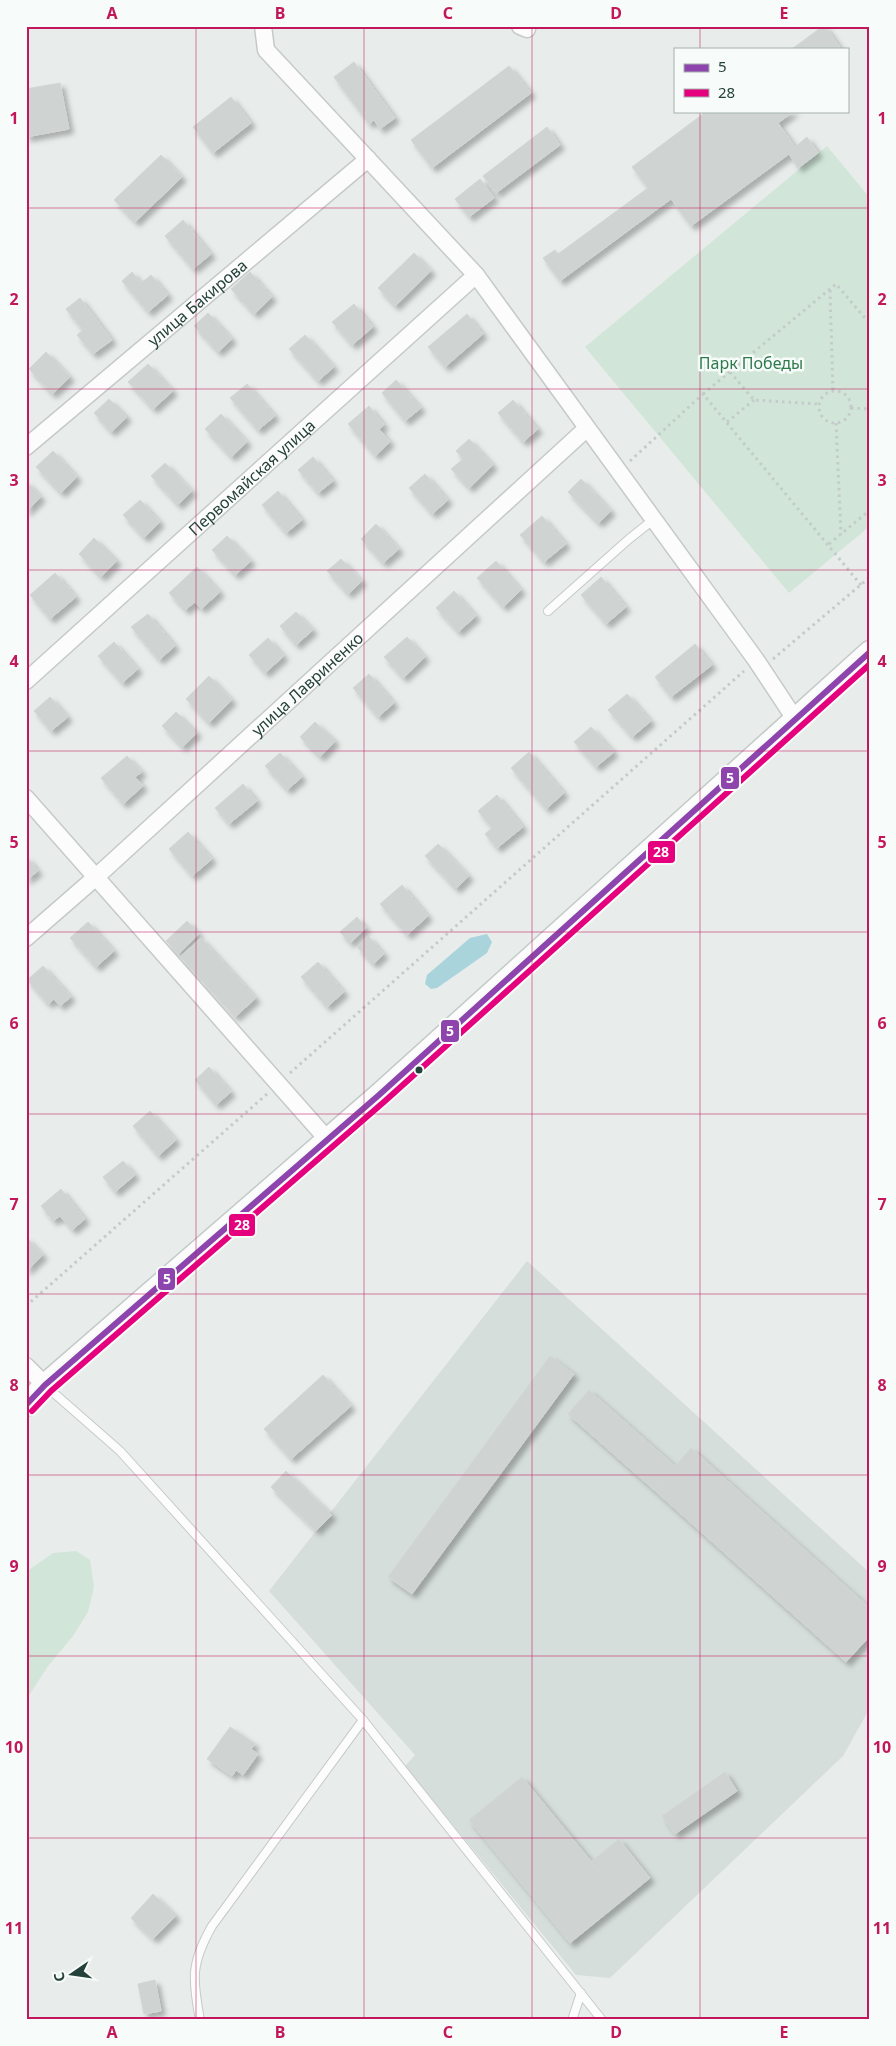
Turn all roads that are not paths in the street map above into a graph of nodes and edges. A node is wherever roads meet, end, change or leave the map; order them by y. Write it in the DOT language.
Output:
graph roads {
  1 [pos="263,26"];
  2 [pos="368,159"];
  3 [pos="476,275"];
  4 [pos="586,429"];
  5 [pos="26,447"];
  6 [pos="653,520"];
  7 [pos="548,611"];
  8 [pos="870,652"];
  9 [pos="26,681"];
  10 [pos="795,719"];
  11 [pos="26,798"];
  12 [pos="96,877"];
  13 [pos="26,938"];
  14 [pos="327,1139"];
  15 [pos="26,1366"];
  16 [pos="45,1385"];
  17 [pos="26,1405"];
  18 [pos="362,1720"];
  19 [pos="581,1993"];
  20 [pos="200,2020"];
  21 [pos="572,2020"];
  22 [pos="602,2020"];
  1 -- 2 [label="street"];
  2 -- 3 [label="street"];
  2 -- 5 [label="street, улица Бакирова"];
  3 -- 4 [label="street"];
  3 -- 9 [label="street, Первомайская улица"];
  4 -- 6 [label="street"];
  4 -- 12 [label="street, улица Лавриненко"];
  6 -- 7 [label="lane"];
  6 -- 10 [label="street"];
  8 -- 10 [label="main road"];
  10 -- 14 [label="main road"];
  11 -- 12 [label="street"];
  12 -- 13 [label="street, улица Лавриненко"];
  12 -- 14 [label="street"];
  14 -- 16 [label="main road"];
  15 -- 16 [label="street"];
  16 -- 17 [label="main road"];
  16 -- 18 [label="lane"];
  18 -- 19 [label="lane"];
  18 -- 20 [label="lane"];
  19 -- 21 [label="lane"];
  19 -- 22 [label="lane"];
}
